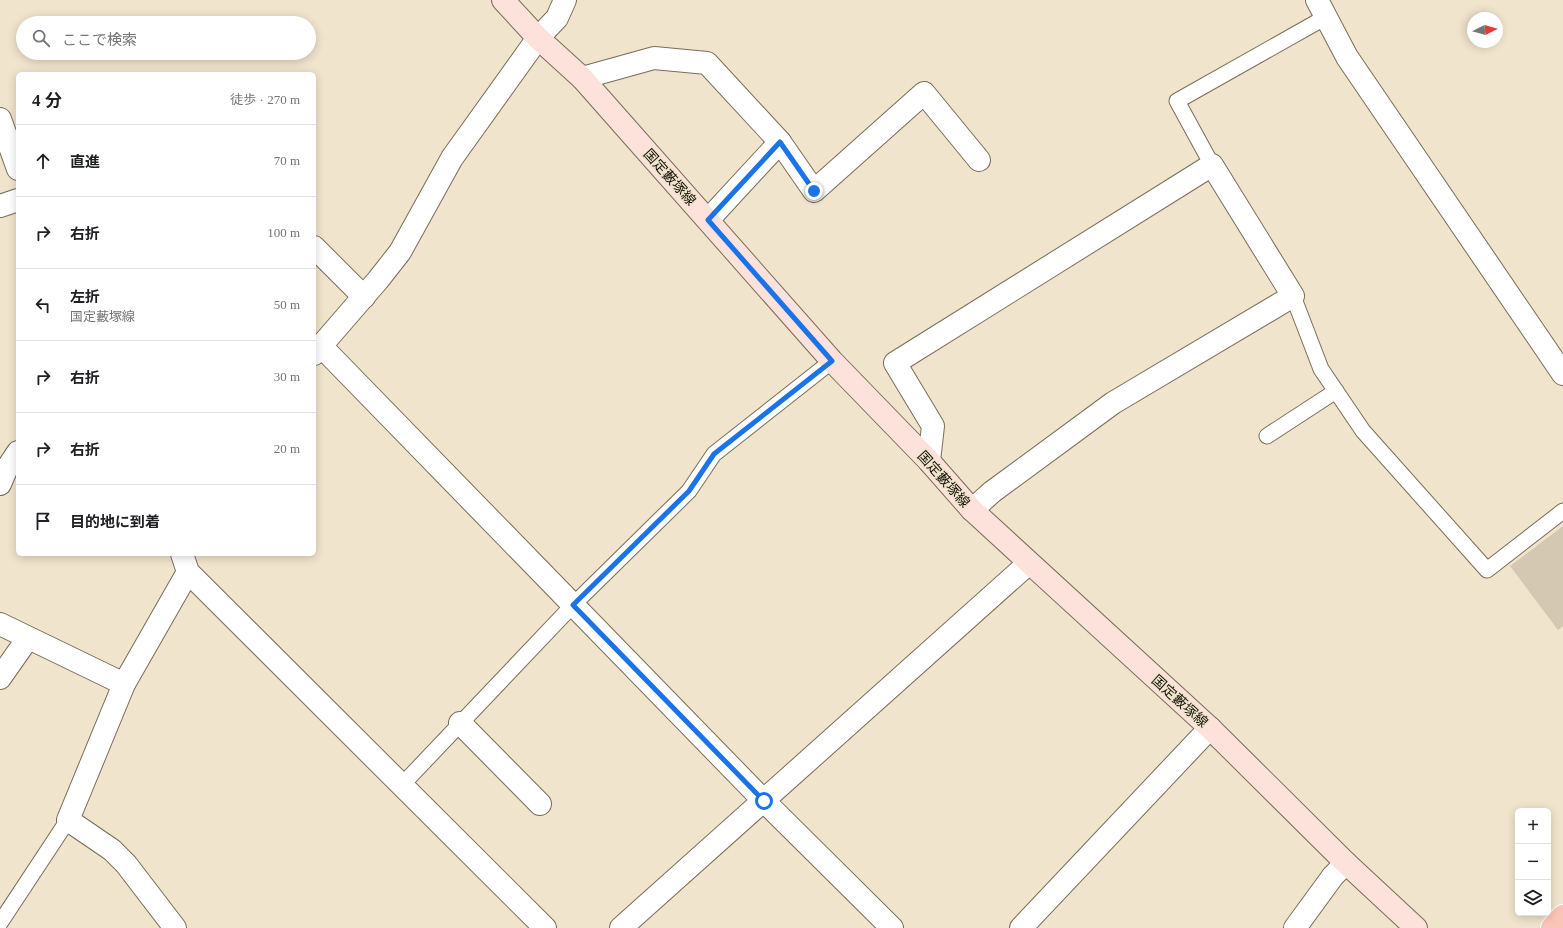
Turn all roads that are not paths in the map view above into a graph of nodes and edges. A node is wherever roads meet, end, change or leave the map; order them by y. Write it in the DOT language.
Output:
graph roads {
  1 [pos="503,0"];
  2 [pos="565,0"];
  3 [pos="1322,8"];
  4 [pos="538,38"];
  5 [pos="582,78"];
  6 [pos="0,119"];
  7 [pos="780,142"];
  8 [pos="979,160"];
  9 [pos="16,163"];
  10 [pos="1212,165"];
  11 [pos="16,201"];
  12 [pos="0,206"];
  13 [pos="708,220"];
  14 [pos="316,249"];
  15 [pos="1293,296"];
  16 [pos="364,297"];
  17 [pos="318,350"];
  18 [pos="832,361"];
  19 [pos="1563,374"];
  20 [pos="1336,391"];
  21 [pos="1267,436"];
  22 [pos="16,455"];
  23 [pos="929,461"];
  24 [pos="0,484"];
  25 [pos="972,510"];
  26 [pos="1563,511"];
  27 [pos="185,563"];
  28 [pos="1029,563"];
  29 [pos="573,605"];
  30 [pos="0,624"];
  31 [pos="28,638"];
  32 [pos="0,678"];
  33 [pos="124,684"];
  34 [pos="460,723"];
  35 [pos="1210,728"];
  36 [pos="401,786"];
  37 [pos="764,801"];
  38 [pos="540,804"];
  39 [pos="68,820"];
  40 [pos="1346,863"];
  41 [pos="1563,916"];
  42 [pos="0,923"];
  43 [pos="173,927"];
  44 [pos="545,928"];
  45 [pos="621,928"];
  46 [pos="892,928"];
  47 [pos="1021,928"];
  48 [pos="1295,928"];
  49 [pos="1416,928"];
  50 [pos="1552,928"];
  1 -- 4 [label="main road, 国定藪塚線"];
  2 -- 4 [label="street"];
  3 -- 10 [label="lane"];
  3 -- 19 [label="street"];
  4 -- 5 [label="main road, 国定藪塚線"];
  4 -- 16 [label="street"];
  5 -- 7 [label="street"];
  5 -- 13 [label="main road, 国定藪塚線"];
  6 -- 9 [label="street"];
  7 -- 8 [label="street"];
  7 -- 13 [label="street"];
  10 -- 15 [label="street"];
  10 -- 23 [label="street"];
  11 -- 12 [label="street"];
  13 -- 18 [label="main road, 国定藪塚線"];
  14 -- 16 [label="street"];
  15 -- 20 [label="lane"];
  15 -- 25 [label="street"];
  16 -- 17 [label="street"];
  17 -- 29 [label="street"];
  18 -- 23 [label="main road, 国定藪塚線"];
  18 -- 29 [label="lane"];
  20 -- 21 [label="lane"];
  20 -- 26 [label="lane"];
  22 -- 24 [label="street"];
  23 -- 25 [label="main road, 国定藪塚線"];
  25 -- 28 [label="main road, 国定藪塚線"];
  27 -- 33 [label="street"];
  27 -- 36 [label="street"];
  28 -- 35 [label="main road, 国定藪塚線"];
  28 -- 37 [label="street"];
  29 -- 34 [label="lane"];
  29 -- 37 [label="street"];
  30 -- 31 [label="street"];
  31 -- 32 [label="street"];
  31 -- 33 [label="street"];
  33 -- 39 [label="street"];
  34 -- 36 [label="lane"];
  34 -- 38 [label="street"];
  35 -- 40 [label="main road, 国定藪塚線"];
  35 -- 47 [label="street"];
  36 -- 44 [label="street"];
  37 -- 45 [label="street"];
  37 -- 46 [label="street"];
  39 -- 42 [label="lane"];
  39 -- 43 [label="street"];
  40 -- 48 [label="street"];
  40 -- 49 [label="main road, 国定藪塚線"];
  41 -- 50 [label="main road"];
}
